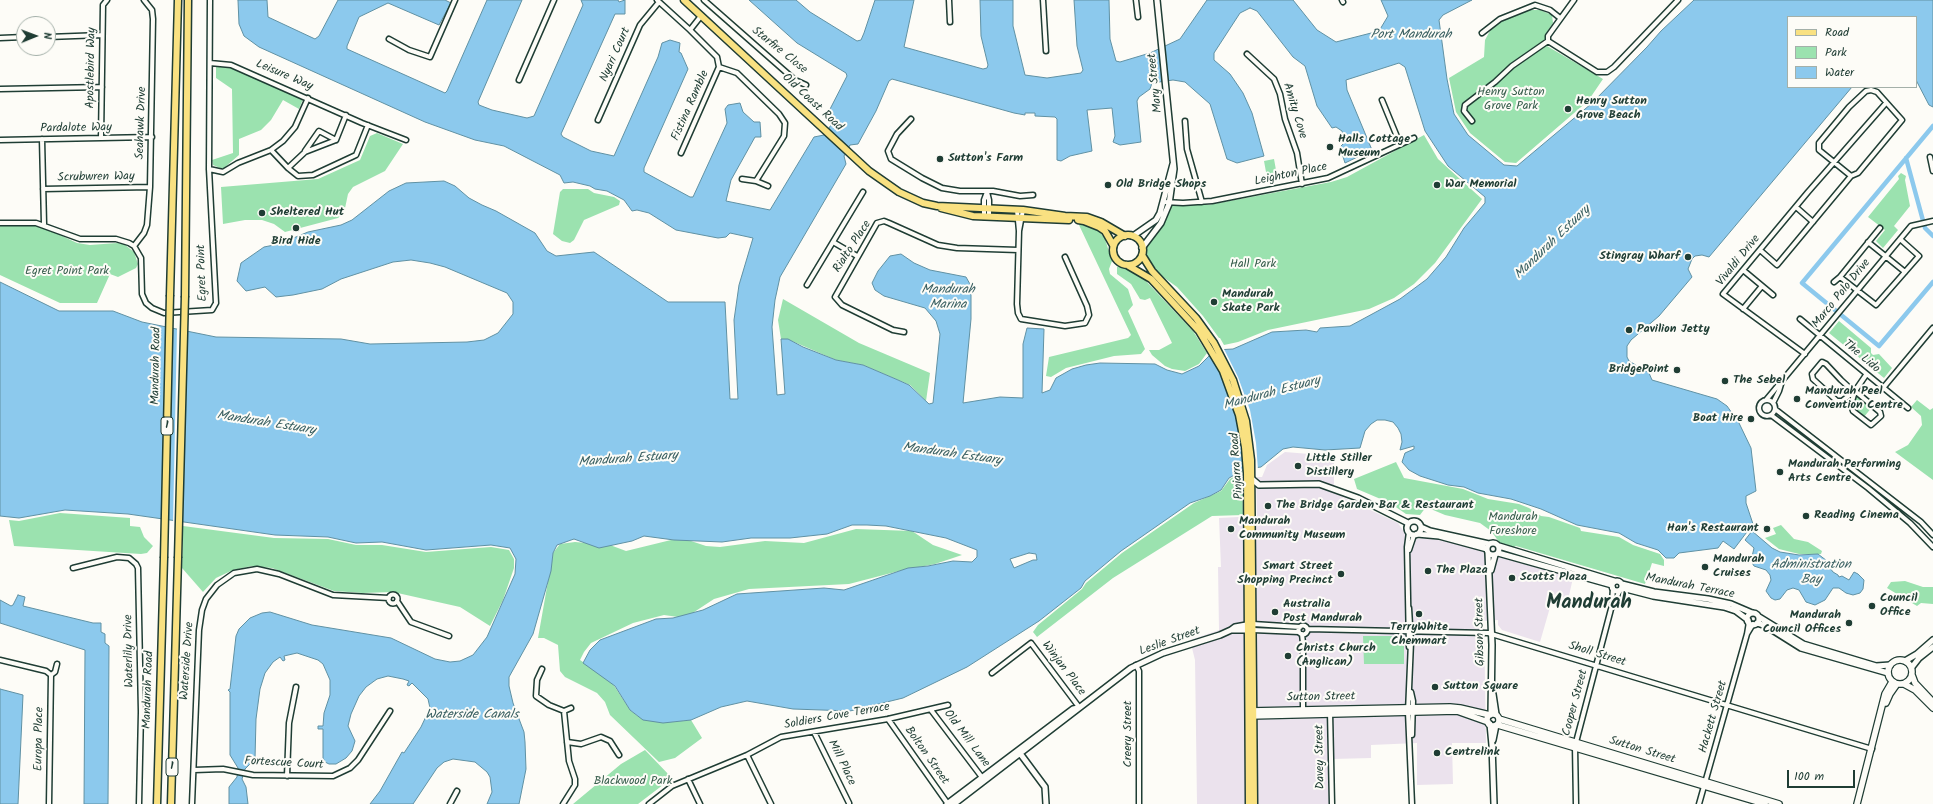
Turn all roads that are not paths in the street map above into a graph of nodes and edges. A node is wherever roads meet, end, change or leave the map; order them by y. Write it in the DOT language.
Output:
graph roads {
  1 [pos="107,0"];
  2 [pos="144,0"];
  3 [pos="178,0"];
  4 [pos="188,0"];
  5 [pos="210,0"];
  6 [pos="455,0"];
  7 [pos="554,0"];
  8 [pos="684,0"];
  9 [pos="704,0"];
  10 [pos="949,0"];
  11 [pos="1043,0"];
  12 [pos="1136,0"];
  13 [pos="1157,0"];
  14 [pos="1574,0"];
  15 [pos="1678,0"];
  16 [pos="658,1"];
  17 [pos="701,16"];
  18 [pos="1138,17"];
  19 [pos="1560,18"];
  20 [pos="950,22"];
  21 [pos="690,30"];
  22 [pos="1482,33"];
  23 [pos="56,36"];
  24 [pos="102,36"];
  25 [pos="16,37"];
  26 [pos="0,38"];
  27 [pos="389,39"];
  28 [pos="1548,42"];
  29 [pos="1046,51"];
  30 [pos="1247,54"];
  31 [pos="210,63"];
  32 [pos="719,67"];
  33 [pos="519,80"];
  34 [pos="806,85"];
  35 [pos="102,87"];
  36 [pos="0,89"];
  37 [pos="308,98"];
  38 [pos="1382,100"];
  39 [pos="1886,104"];
  40 [pos="346,115"];
  41 [pos="911,119"];
  42 [pos="598,120"];
  43 [pos="1185,121"];
  44 [pos="1472,121"];
  45 [pos="368,125"];
  46 [pos="152,137"];
  47 [pos="101,138"];
  48 [pos="1414,138"];
  49 [pos="42,139"];
  50 [pos="0,140"];
  51 [pos="336,140"];
  52 [pos="406,140"];
  53 [pos="1400,144"];
  54 [pos="271,150"];
  55 [pos="305,152"];
  56 [pos="681,153"];
  57 [pos="1930,157"];
  58 [pos="1834,163"];
  59 [pos="288,168"];
  60 [pos="209,169"];
  61 [pos="1933,171"];
  62 [pos="1851,176"];
  63 [pos="742,179"];
  64 [pos="756,181"];
  65 [pos="1302,184"];
  66 [pos="768,186"];
  67 [pos="150,187"];
  68 [pos="43,189"];
  69 [pos="863,192"];
  70 [pos="987,192"];
  71 [pos="1033,195"];
  72 [pos="1167,202"];
  73 [pos="1202,202"];
  74 [pos="937,206"];
  75 [pos="1796,207"];
  76 [pos="987,209"];
  77 [pos="1020,210"];
  78 [pos="987,217"];
  79 [pos="1020,218"];
  80 [pos="1933,221"];
  81 [pos="1813,222"];
  82 [pos="0,223"];
  83 [pos="44,224"];
  84 [pos="1880,228"];
  85 [pos="1125,236"];
  86 [pos="1133,236"];
  87 [pos="1900,239"];
  88 [pos="833,242"];
  89 [pos="1868,242"];
  90 [pos="1113,245"];
  91 [pos="134,246"];
  92 [pos="1018,250"];
  93 [pos="1760,250"];
  94 [pos="1142,252"];
  95 [pos="857,256"];
  96 [pos="1886,256"];
  97 [pos="1064,257"];
  98 [pos="1127,265"];
  99 [pos="1743,270"];
  100 [pos="1905,272"];
  101 [pos="1840,276"];
  102 [pos="1834,282"];
  103 [pos="806,285"];
  104 [pos="1762,286"];
  105 [pos="1857,290"];
  106 [pos="1774,295"];
  107 [pos="1743,309"];
  108 [pos="1800,319"];
  109 [pos="1933,328"];
  110 [pos="904,332"];
  111 [pos="1821,336"];
  112 [pos="1211,344"];
  113 [pos="1805,354"];
  114 [pos="1866,375"];
  115 [pos="1782,381"];
  116 [pos="1883,388"];
  117 [pos="1855,391"];
  118 [pos="1766,400"];
  119 [pos="1773,403"];
  120 [pos="1908,408"];
  121 [pos="1775,409"];
  122 [pos="1771,415"];
  123 [pos="1250,475"];
  124 [pos="1408,523"];
  125 [pos="1421,527"];
  126 [pos="1413,534"];
  127 [pos="1933,535"];
  128 [pos="1499,546"];
  129 [pos="1933,547"];
  130 [pos="1488,549"];
  131 [pos="1496,554"];
  132 [pos="73,568"];
  133 [pos="1490,571"];
  134 [pos="1613,585"];
  135 [pos="1621,587"];
  136 [pos="389,598"];
  137 [pos="397,601"];
  138 [pos="1612,609"];
  139 [pos="1752,613"];
  140 [pos="1759,617"];
  141 [pos="1752,622"];
  142 [pos="1250,627"];
  143 [pos="1410,630"];
  144 [pos="1303,631"];
  145 [pos="1492,634"];
  146 [pos="449,636"];
  147 [pos="1933,640"];
  148 [pos="1933,647"];
  149 [pos="0,659"];
  150 [pos="1905,661"];
  151 [pos="57,664"];
  152 [pos="1136,665"];
  153 [pos="1596,665"];
  154 [pos="1890,665"];
  155 [pos="1912,668"];
  156 [pos="542,669"];
  157 [pos="992,673"];
  158 [pos="1888,673"];
  159 [pos="51,675"];
  160 [pos="1912,675"];
  161 [pos="1895,683"];
  162 [pos="1904,684"];
  163 [pos="296,687"];
  164 [pos="1933,702"];
  165 [pos="948,705"];
  166 [pos="1727,705"];
  167 [pos="1079,707"];
  168 [pos="571,708"];
  169 [pos="1933,708"];
  170 [pos="931,710"];
  171 [pos="1411,710"];
  172 [pos="390,711"];
  173 [pos="564,711"];
  174 [pos="1330,711"];
  175 [pos="1303,712"];
  176 [pos="1251,713"];
  177 [pos="888,719"];
  178 [pos="1495,719"];
  179 [pos="1489,723"];
  180 [pos="814,732"];
  181 [pos="567,742"];
  182 [pos="1575,744"];
  183 [pos="1492,745"];
  184 [pos="1872,749"];
  185 [pos="1019,752"];
  186 [pos="747,754"];
  187 [pos="619,755"];
  188 [pos="194,770"];
  189 [pos="287,776"];
  190 [pos="688,778"];
  191 [pos="983,779"];
  192 [pos="1705,784"];
  193 [pos="457,791"];
  194 [pos="849,803"];
  195 [pos="49,804"];
  196 [pos="139,804"];
  197 [pos="157,804"];
  198 [pos="171,804"];
  199 [pos="192,804"];
  200 [pos="450,804"];
  201 [pos="563,804"];
  202 [pos="649,804"];
  203 [pos="700,804"];
  204 [pos="771,804"];
  205 [pos="949,804"];
  206 [pos="1046,804"];
  207 [pos="1139,804"];
  208 [pos="1248,804"];
  209 [pos="1254,804"];
  210 [pos="1332,804"];
  211 [pos="1412,804"];
  212 [pos="1494,804"];
  213 [pos="1576,804"];
  214 [pos="1699,804"];
  215 [pos="1765,804"];
  216 [pos="1779,804"];
  217 [pos="1857,804"];
  1 -- 24 [label="street, Apostlebird Way"];
  2 -- 46 [label="street, Seahawk Drive"];
  3 -- 197 [label="main road, Mandurah Road / 1, bridge"];
  4 -- 198 [label="main road, Mandurah Road / 1, bridge"];
  5 -- 31 [label="street"];
  6 -- 27 [label="street"];
  7 -- 33 [label="street"];
  8 -- 17 [label="main road, Old Coast Road"];
  9 -- 34 [label="street, Starfire Close"];
  10 -- 20 [label="street"];
  11 -- 29 [label="street"];
  12 -- 18 [label="street"];
  13 -- 72 [label="street, Mary Street"];
  14 -- 19 [label="street"];
  15 -- 28 [label="street"];
  16 -- 21 [label="street, Fistina Ramble"];
  16 -- 42 [label="street, Nyari Court"];
  17 -- 21 [label="street"];
  17 -- 74 [label="main road, Old Coast Road"];
  19 -- 22 [label="street"];
  19 -- 28 [label="street"];
  21 -- 32 [label="street, Fistina Ramble"];
  23 -- 24 [label="street"];
  24 -- 35 [label="street, Apostlebird Way"];
  25 -- 26 [label="street"];
  28 -- 44 [label="street"];
  30 -- 65 [label="street, Amity Cove"];
  31 -- 37 [label="street, Leisure Way"];
  31 -- 60 [label="street, Egret Point"];
  32 -- 56 [label="street, Fistina Ramble"];
  32 -- 64 [label="street"];
  35 -- 36 [label="street"];
  35 -- 47 [label="street, Apostlebird Way"];
  37 -- 40 [label="street, Leisure Way"];
  37 -- 54 [label="street"];
  38 -- 53 [label="street"];
  39 -- 58 [label="street, Vivaldi Drive"];
  39 -- 58 [label="street"];
  39 -- 62 [label="street"];
  40 -- 45 [label="street, Leisure Way"];
  40 -- 51 [label="street"];
  41 -- 70 [label="street"];
  43 -- 73 [label="street"];
  45 -- 52 [label="street, Leisure Way"];
  45 -- 59 [label="street"];
  46 -- 47 [label="street, Pardalote Way"];
  46 -- 67 [label="street, Seahawk Drive"];
  47 -- 49 [label="street, Pardalote Way"];
  48 -- 53 [label="street, Leighton Place"];
  49 -- 50 [label="street, Pardalote Way"];
  49 -- 68 [label="street"];
  51 -- 55 [label="street"];
  51 -- 55 [label="street"];
  53 -- 65 [label="street, Leighton Place"];
  54 -- 59 [label="street"];
  54 -- 60 [label="street"];
  55 -- 59 [label="street"];
  57 -- 61 [label="street"];
  58 -- 62 [label="street"];
  58 -- 75 [label="street, Vivaldi Drive"];
  60 -- 91 [label="street, Egret Point"];
  62 -- 81 [label="street"];
  63 -- 64 [label="street"];
  64 -- 66 [label="street"];
  65 -- 73 [label="street, Leighton Place"];
  67 -- 68 [label="street, Scrubwren Way"];
  67 -- 91 [label="street, Seahawk Drive"];
  68 -- 83 [label="street"];
  69 -- 88 [label="street"];
  70 -- 71 [label="street"];
  70 -- 76 [label="street"];
  72 -- 73 [label="street, Leighton Place"];
  72 -- 86 [label="street, Mary Street"];
  72 -- 94 [label="street, Mary Street"];
  74 -- 76 [label="main road, Old Coast Road"];
  74 -- 78 [label="main road, Old Coast Road"];
  75 -- 81 [label="street"];
  75 -- 93 [label="street, Vivaldi Drive"];
  76 -- 77 [label="main road, Old Coast Road"];
  76 -- 78 [label="street"];
  77 -- 79 [label="street"];
  77 -- 85 [label="main road, Old Coast Road"];
  78 -- 79 [label="main road, Old Coast Road"];
  79 -- 90 [label="main road, Old Coast Road"];
  79 -- 92 [label="street"];
  80 -- 87 [label="street, Marco Polo Drive"];
  81 -- 93 [label="street"];
  82 -- 83 [label="street"];
  83 -- 91 [label="street"];
  84 -- 89 [label="street"];
  85 -- 86 [label="main road"];
  85 -- 90 [label="main road"];
  86 -- 94 [label="main road"];
  87 -- 96 [label="street, Marco Polo Drive"];
  87 -- 100 [label="street"];
  88 -- 95 [label="street"];
  88 -- 103 [label="street"];
  89 -- 96 [label="street"];
  89 -- 101 [label="street"];
  90 -- 98 [label="main road"];
  92 -- 95 [label="street, Rialto Place"];
  92 -- 97 [label="street"];
  93 -- 99 [label="street, Vivaldi Drive"];
  94 -- 98 [label="main road"];
  94 -- 112 [label="main road, Pinjarra Road"];
  95 -- 110 [label="street, Rialto Place"];
  96 -- 100 [label="street"];
  96 -- 105 [label="street, Marco Polo Drive"];
  98 -- 112 [label="main road, Pinjarra Road"];
  99 -- 104 [label="street"];
  99 -- 107 [label="street, Vivaldi Drive"];
  100 -- 105 [label="street"];
  101 -- 102 [label="street"];
  101 -- 105 [label="street"];
  104 -- 106 [label="street"];
  104 -- 107 [label="street"];
  105 -- 111 [label="street, Marco Polo Drive"];
  107 -- 113 [label="street, Vivaldi Drive"];
  108 -- 111 [label="street, The Lido"];
  109 -- 116 [label="street"];
  111 -- 113 [label="street, Marco Polo Drive"];
  111 -- 114 [label="street, The Lido"];
  112 -- 123 [label="main road, Pinjarra Road"];
  113 -- 115 [label="street, Marco Polo Drive"];
  114 -- 116 [label="street, The Lido"];
  114 -- 117 [label="street"];
  115 -- 118 [label="street, Marco Polo Drive"];
  115 -- 119 [label="street, Marco Polo Drive"];
  116 -- 120 [label="street, The Lido"];
  117 -- 117 [label="street"];
  117 -- 117 [label="street"];
  118 -- 119 [label="street"];
  118 -- 122 [label="street"];
  119 -- 121 [label="street"];
  121 -- 122 [label="street"];
  121 -- 127 [label="street"];
  122 -- 129 [label="street"];
  123 -- 124 [label="street"];
  123 -- 142 [label="main road, Pinjarra Road"];
  124 -- 125 [label="street"];
  124 -- 126 [label="street"];
  125 -- 126 [label="street"];
  125 -- 130 [label="street"];
  126 -- 130 [label="street"];
  126 -- 143 [label="street"];
  128 -- 130 [label="street"];
  128 -- 131 [label="street, Gibson Street"];
  128 -- 134 [label="street"];
  130 -- 131 [label="street"];
  130 -- 133 [label="street, Gibson Street"];
  131 -- 133 [label="street, Gibson Street"];
  131 -- 134 [label="street"];
  132 -- 196 [label="street, Waterlily Drive"];
  133 -- 145 [label="street, Gibson Street"];
  134 -- 135 [label="street"];
  134 -- 135 [label="street"];
  134 -- 138 [label="street, Cooper Street"];
  135 -- 138 [label="street, Cooper Street"];
  135 -- 139 [label="street, Mandurah Terrace"];
  135 -- 141 [label="street, Mandurah Terrace"];
  136 -- 137 [label="street"];
  136 -- 137 [label="street"];
  136 -- 188 [label="street, Waterside Drive"];
  137 -- 146 [label="street"];
  138 -- 153 [label="street, Cooper Street"];
  139 -- 140 [label="street, Mandurah Terrace"];
  139 -- 141 [label="street"];
  140 -- 141 [label="street"];
  140 -- 154 [label="street"];
  141 -- 158 [label="street, Mandurah Terrace"];
  141 -- 166 [label="street, Hackett Street"];
  142 -- 144 [label="street, Sholl Street"];
  142 -- 152 [label="street, Leslie Street"];
  142 -- 176 [label="main road, Pinjarra Road"];
  143 -- 144 [label="street, Sholl Street"];
  143 -- 145 [label="street, Sholl Street"];
  143 -- 171 [label="street"];
  144 -- 175 [label="street"];
  145 -- 153 [label="street, Sholl Street"];
  145 -- 178 [label="street, Gibson Street"];
  147 -- 150 [label="street"];
  148 -- 155 [label="street"];
  149 -- 159 [label="street"];
  150 -- 154 [label="main road"];
  150 -- 155 [label="main road"];
  151 -- 159 [label="street, Europa Place"];
  152 -- 167 [label="street, Leslie Street"];
  152 -- 207 [label="street, Creery Street"];
  153 -- 166 [label="street, Sholl Street"];
  153 -- 182 [label="street, Cooper Street"];
  154 -- 158 [label="main road"];
  155 -- 160 [label="main road"];
  156 -- 173 [label="street"];
  157 -- 167 [label="street, Winjan Place"];
  158 -- 161 [label="main road"];
  159 -- 195 [label="street, Europa Place"];
  160 -- 162 [label="main road"];
  160 -- 164 [label="main road"];
  161 -- 162 [label="main road"];
  161 -- 184 [label="main road"];
  162 -- 169 [label="main road"];
  163 -- 189 [label="street"];
  165 -- 170 [label="street, Soldiers Cove Terrace"];
  166 -- 184 [label="street, Sholl Street"];
  166 -- 192 [label="street, Hackett Street"];
  167 -- 185 [label="street, Leslie Street"];
  168 -- 173 [label="street"];
  170 -- 177 [label="street, Soldiers Cove Terrace"];
  170 -- 191 [label="street, Old Mill Lane"];
  171 -- 174 [label="main road, Sutton Street"];
  171 -- 178 [label="main road, Sutton Street"];
  171 -- 179 [label="main road, Sutton Street"];
  171 -- 211 [label="street"];
  172 -- 189 [label="street, Fortescue Court"];
  173 -- 181 [label="street"];
  174 -- 175 [label="main road, Sutton Street"];
  174 -- 210 [label="street, Davey Street"];
  175 -- 176 [label="main road, Sutton Street"];
  176 -- 208 [label="main road, Pinjarra Road"];
  176 -- 209 [label="main road, Pinjarra Road"];
  177 -- 180 [label="street, Soldiers Cove Terrace"];
  177 -- 205 [label="street, Bolton Street"];
  178 -- 179 [label="main road, Sutton Street"];
  178 -- 179 [label="main road"];
  178 -- 182 [label="main road, Sutton Street"];
  178 -- 183 [label="street, Gibson Street"];
  179 -- 183 [label="street, Gibson Street"];
  180 -- 186 [label="street, Soldiers Cove Terrace"];
  180 -- 194 [label="street, Mill Place"];
  181 -- 187 [label="street"];
  181 -- 201 [label="street"];
  182 -- 192 [label="main road, Sutton Street"];
  182 -- 213 [label="street, Cooper Street"];
  183 -- 212 [label="street, Gibson Street"];
  184 -- 217 [label="main road"];
  185 -- 191 [label="street, Leslie Street"];
  185 -- 206 [label="street"];
  186 -- 190 [label="street, Soldiers Cove Terrace"];
  186 -- 204 [label="street"];
  188 -- 189 [label="street, Fortescue Court"];
  188 -- 199 [label="street, Waterside Drive"];
  190 -- 202 [label="street, Soldiers Cove Terrace"];
  190 -- 203 [label="street"];
  191 -- 205 [label="street, Leslie Street"];
  192 -- 214 [label="street, Hackett Street"];
  192 -- 215 [label="main road, Sutton Street"];
  192 -- 216 [label="main road, Sutton Street"];
  193 -- 200 [label="street"];
}
